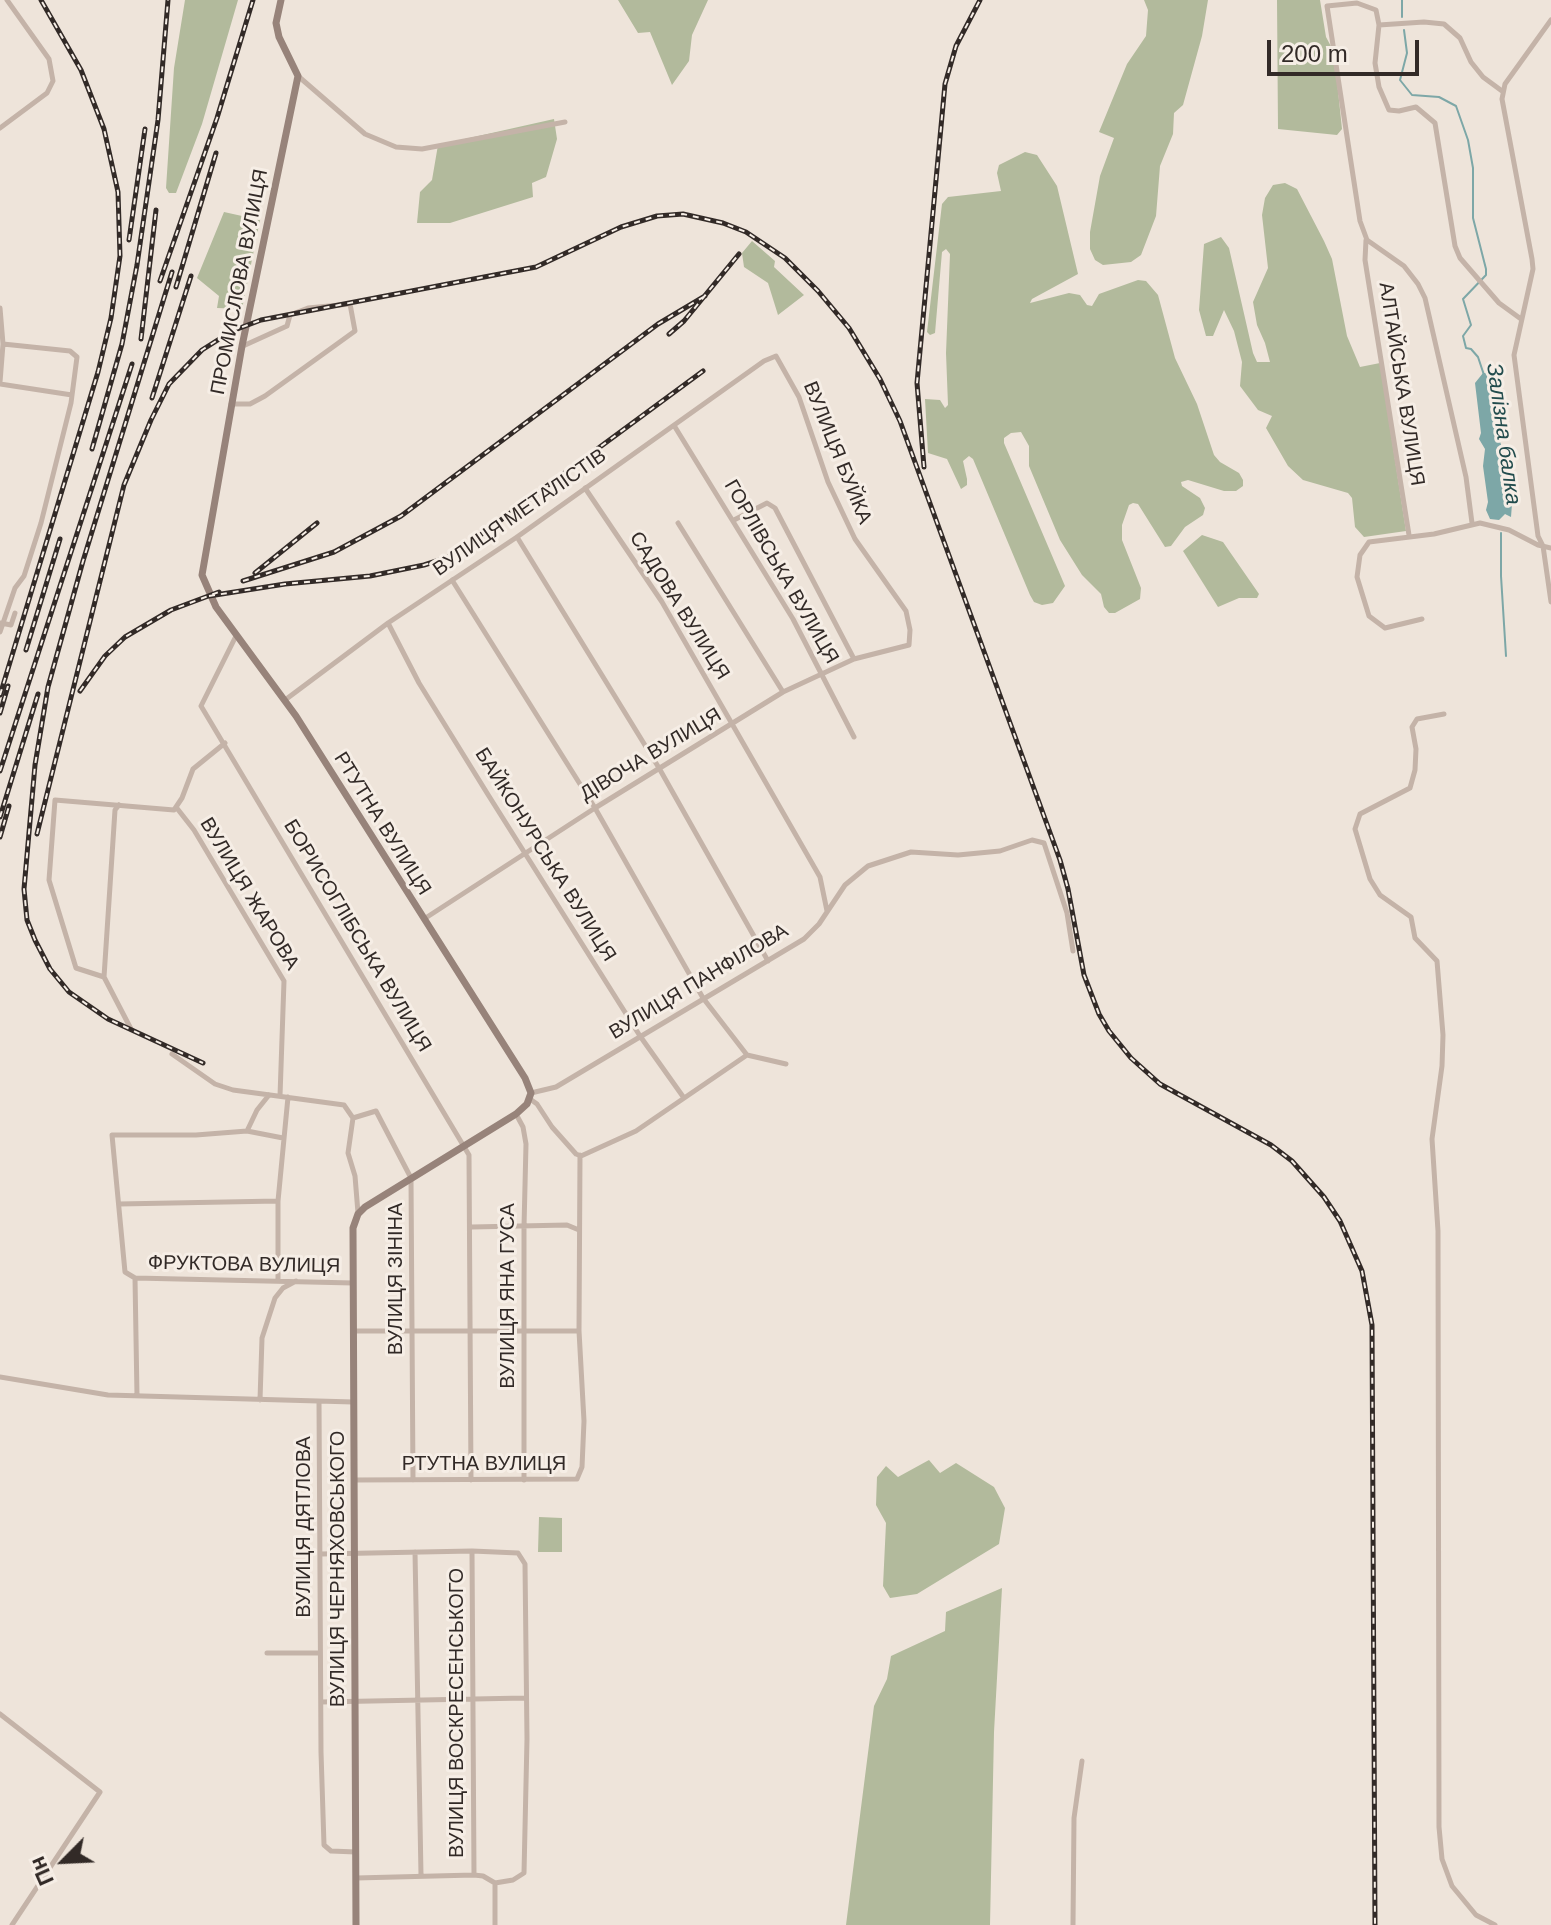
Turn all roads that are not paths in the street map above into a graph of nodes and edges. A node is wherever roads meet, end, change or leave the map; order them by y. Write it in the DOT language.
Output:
graph roads {
  1 [pos="7,0"];
  2 [pos="281,0"];
  3 [pos="1551,20"];
  4 [pos="1379,25"];
  5 [pos="298,76"];
  6 [pos="1502,91"];
  7 [pos="565,122"];
  8 [pos="0,128"];
  9 [pos="1366,238"];
  10 [pos="0,308"];
  11 [pos="1521,319"];
  12 [pos="3,344"];
  13 [pos="242,346"];
  14 [pos="776,356"];
  15 [pos="0,383"];
  16 [pos="72,395"];
  17 [pos="231,404"];
  18 [pos="675,427"];
  19 [pos="585,488"];
  20 [pos="734,520"];
  21 [pos="678,523"];
  22 [pos="1472,523"];
  23 [pos="1409,535"];
  24 [pos="517,537"];
  25 [pos="1543,546"];
  26 [pos="1551,548"];
  27 [pos="202,575"];
  28 [pos="452,580"];
  29 [pos="1551,602"];
  30 [pos="15,613"];
  31 [pos="1422,619"];
  32 [pos="1,623"];
  33 [pos="388,623"];
  34 [pos="0,632"];
  35 [pos="236,636"];
  36 [pos="909,645"];
  37 [pos="854,659"];
  38 [pos="822,674"];
  39 [pos="783,692"];
  40 [pos="285,700"];
  41 [pos="1444,714"];
  42 [pos="732,725"];
  43 [pos="854,737"];
  44 [pos="225,743"];
  45 [pos="659,768"];
  46 [pos="119,805"];
  47 [pos="595,808"];
  48 [pos="175,809"];
  49 [pos="524,853"];
  50 [pos="827,912"];
  51 [pos="423,919"];
  52 [pos="1073,951"];
  53 [pos="768,961"];
  54 [pos="104,977"];
  55 [pos="703,998"];
  56 [pos="131,1029"];
  57 [pos="640,1036"];
  58 [pos="172,1054"];
  59 [pos="747,1055"];
  60 [pos="786,1064"];
  61 [pos="270,1095"];
  62 [pos="280,1096"];
  63 [pos="530,1096"];
  64 [pos="288,1097"];
  65 [pos="684,1098"];
  66 [pos="516,1114"];
  67 [pos="353,1118"];
  68 [pos="247,1131"];
  69 [pos="283,1138"];
  70 [pos="465,1145"];
  71 [pos="580,1156"];
  72 [pos="411,1178"];
  73 [pos="278,1201"];
  74 [pos="119,1204"];
  75 [pos="358,1214"];
  76 [pos="472,1227"];
  77 [pos="524,1227"];
  78 [pos="580,1231"];
  79 [pos="135,1278"];
  80 [pos="278,1279"];
  81 [pos="296,1280"];
  82 [pos="353,1283"];
  83 [pos="412,1330"];
  84 [pos="471,1330"];
  85 [pos="353,1331"];
  86 [pos="524,1331"];
  87 [pos="579,1331"];
  88 [pos="0,1377"];
  89 [pos="137,1396"];
  90 [pos="260,1400"];
  91 [pos="319,1402"];
  92 [pos="353,1402"];
  93 [pos="353,1480"];
  94 [pos="413,1480"];
  95 [pos="471,1480"];
  96 [pos="524,1480"];
  97 [pos="472,1551"];
  98 [pos="353,1552"];
  99 [pos="415,1552"];
  100 [pos="321,1554"];
  101 [pos="267,1653"];
  102 [pos="320,1653"];
  103 [pos="525,1698"];
  104 [pos="473,1700"];
  105 [pos="321,1702"];
  106 [pos="355,1702"];
  107 [pos="418,1702"];
  108 [pos="0,1714"];
  109 [pos="1082,1761"];
  110 [pos="356,1852"];
  111 [pos="421,1875"];
  112 [pos="474,1875"];
  113 [pos="356,1878"];
  114 [pos="495,1883"];
  115 [pos="12,1925"];
  116 [pos="356,1925"];
  117 [pos="495,1925"];
  118 [pos="1073,1925"];
  119 [pos="1495,1925"];
  1 -- 8 [label="street"];
  2 -- 5 [label="main road"];
  3 -- 6 [label="street"];
  4 -- 6 [label="street"];
  4 -- 9 [label="street, АЛТАЙСЬКА ВУЛИЦЯ"];
  4 -- 11 [label="street"];
  5 -- 7 [label="street"];
  5 -- 13 [label="main road, ПРОМИСЛОВА ВУЛИЦЯ"];
  6 -- 11 [label="street"];
  9 -- 22 [label="street, АЛТАЙСЬКА ВУЛИЦЯ"];
  9 -- 23 [label="street, АЛТАЙСЬКА ВУЛИЦЯ"];
  10 -- 12 [label="street"];
  11 -- 25 [label="street"];
  12 -- 15 [label="street"];
  12 -- 16 [label="street"];
  13 -- 17 [label="main road, ПРОМИСЛОВА ВУЛИЦЯ"];
  13 -- 17 [label="street"];
  14 -- 18 [label="street, ВУЛИЦЯ МЕТАЛІСТІВ"];
  14 -- 36 [label="street, ВУЛИЦЯ БУЙКА"];
  15 -- 16 [label="street"];
  16 -- 32 [label="street"];
  17 -- 27 [label="main road, ПРОМИСЛОВА ВУЛИЦЯ"];
  18 -- 19 [label="street, ВУЛИЦЯ МЕТАЛІСТІВ"];
  18 -- 20 [label="street, ГОРЛІВСЬКА ВУЛИЦЯ"];
  19 -- 24 [label="street, ВУЛИЦЯ МЕТАЛІСТІВ"];
  19 -- 42 [label="street, САДОВА ВУЛИЦЯ"];
  20 -- 37 [label="street"];
  20 -- 38 [label="street, ГОРЛІВСЬКА ВУЛИЦЯ"];
  21 -- 39 [label="street"];
  22 -- 23 [label="street"];
  22 -- 25 [label="street"];
  23 -- 31 [label="street"];
  24 -- 28 [label="street, ВУЛИЦЯ МЕТАЛІСТІВ"];
  24 -- 45 [label="street"];
  25 -- 26 [label="street"];
  25 -- 29 [label="street"];
  27 -- 35 [label="main road, РТУТНА ВУЛИЦЯ"];
  28 -- 33 [label="street, ВУЛИЦЯ МЕТАЛІСТІВ"];
  28 -- 47 [label="street"];
  30 -- 32 [label="street"];
  32 -- 34 [label="street"];
  33 -- 40 [label="street, ВУЛИЦЯ МЕТАЛІСТІВ"];
  33 -- 49 [label="street, БАЙКОНУРСЬКА ВУЛИЦЯ"];
  35 -- 40 [label="main road, РТУТНА ВУЛИЦЯ"];
  35 -- 44 [label="street, БОРИСОГЛІБСЬКА ВУЛИЦЯ"];
  36 -- 37 [label="street, ДІВОЧА ВУЛИЦЯ"];
  37 -- 38 [label="street, ДІВОЧА ВУЛИЦЯ"];
  38 -- 39 [label="street, ДІВОЧА ВУЛИЦЯ"];
  38 -- 43 [label="street, ГОРЛІВСЬКА ВУЛИЦЯ"];
  39 -- 42 [label="street, ДІВОЧА ВУЛИЦЯ"];
  40 -- 51 [label="main road, РТУТНА ВУЛИЦЯ"];
  41 -- 119 [label="street"];
  42 -- 45 [label="street, ДІВОЧА ВУЛИЦЯ"];
  42 -- 50 [label="street, САДОВА ВУЛИЦЯ"];
  44 -- 48 [label="street"];
  44 -- 70 [label="street, БОРИСОГЛІБСЬКА ВУЛИЦЯ"];
  45 -- 47 [label="street, ДІВОЧА ВУЛИЦЯ"];
  45 -- 53 [label="street"];
  46 -- 48 [label="street"];
  46 -- 54 [label="street"];
  46 -- 54 [label="street"];
  47 -- 49 [label="street, ДІВОЧА ВУЛИЦЯ"];
  47 -- 55 [label="street"];
  48 -- 62 [label="street, ВУЛИЦЯ ЖАРОВА"];
  49 -- 51 [label="street, ДІВОЧА ВУЛИЦЯ"];
  49 -- 57 [label="street, БАЙКОНУРСЬКА ВУЛИЦЯ"];
  50 -- 52 [label="street, ВУЛИЦЯ ПАНФІЛОВА"];
  50 -- 53 [label="street, ВУЛИЦЯ ПАНФІЛОВА"];
  51 -- 63 [label="main road, РТУТНА ВУЛИЦЯ"];
  53 -- 55 [label="street, ВУЛИЦЯ ПАНФІЛОВА"];
  54 -- 56 [label="street"];
  55 -- 57 [label="street, ВУЛИЦЯ ПАНФІЛОВА"];
  55 -- 59 [label="street"];
  57 -- 63 [label="street, ВУЛИЦЯ ПАНФІЛОВА"];
  57 -- 65 [label="street, БАЙКОНУРСЬКА ВУЛИЦЯ"];
  58 -- 61 [label="street"];
  59 -- 60 [label="street"];
  59 -- 65 [label="street"];
  61 -- 62 [label="street"];
  61 -- 68 [label="street"];
  62 -- 64 [label="street"];
  63 -- 66 [label="main road, ВУЛИЦЯ ПАНФІЛОВА"];
  63 -- 71 [label="street, РТУТНА ВУЛИЦЯ"];
  64 -- 67 [label="street"];
  64 -- 69 [label="street"];
  65 -- 71 [label="street"];
  66 -- 70 [label="main road, ВУЛИЦЯ ПАНФІЛОВА"];
  66 -- 77 [label="street, ВУЛИЦЯ ЯНА ГУСА"];
  67 -- 72 [label="street, ВУЛИЦЯ ЗІНІНА"];
  67 -- 75 [label="street"];
  68 -- 69 [label="street"];
  68 -- 74 [label="street"];
  69 -- 73 [label="street"];
  70 -- 72 [label="main road, ВУЛИЦЯ ПАНФІЛОВА"];
  70 -- 76 [label="street"];
  71 -- 78 [label="street, РТУТНА ВУЛИЦЯ"];
  72 -- 75 [label="main road, ВУЛИЦЯ ПАНФІЛОВА"];
  72 -- 83 [label="street, ВУЛИЦЯ ЗІНІНА"];
  73 -- 74 [label="street"];
  73 -- 80 [label="street"];
  74 -- 79 [label="street"];
  75 -- 82 [label="main road, ВУЛИЦЯ ЧЕРНЯХОВСЬКОГО"];
  76 -- 77 [label="street"];
  76 -- 84 [label="street"];
  77 -- 78 [label="street"];
  77 -- 86 [label="street, ВУЛИЦЯ ЯНА ГУСА"];
  78 -- 87 [label="street, РТУТНА ВУЛИЦЯ"];
  79 -- 80 [label="street, ФРУКТОВА ВУЛИЦЯ"];
  79 -- 89 [label="street"];
  80 -- 81 [label="street, ФРУКТОВА ВУЛИЦЯ"];
  81 -- 82 [label="street, ФРУКТОВА ВУЛИЦЯ"];
  81 -- 90 [label="street"];
  82 -- 85 [label="main road, ВУЛИЦЯ ЧЕРНЯХОВСЬКОГО"];
  83 -- 84 [label="street"];
  83 -- 85 [label="street"];
  83 -- 94 [label="street, ВУЛИЦЯ ЗІНІНА"];
  84 -- 86 [label="street"];
  84 -- 95 [label="street"];
  85 -- 92 [label="main road, ВУЛИЦЯ ЧЕРНЯХОВСЬКОГО"];
  86 -- 87 [label="street"];
  86 -- 96 [label="street, ВУЛИЦЯ ЯНА ГУСА"];
  87 -- 96 [label="street, РТУТНА ВУЛИЦЯ"];
  88 -- 89 [label="street"];
  89 -- 90 [label="street"];
  90 -- 91 [label="street"];
  91 -- 92 [label="street"];
  91 -- 100 [label="street, ВУЛИЦЯ ДЯТЛОВА"];
  92 -- 93 [label="main road, ВУЛИЦЯ ЧЕРНЯХОВСЬКОГО"];
  93 -- 94 [label="street, РТУТНА ВУЛИЦЯ"];
  93 -- 98 [label="main road, ВУЛИЦЯ ЧЕРНЯХОВСЬКОГО"];
  94 -- 95 [label="street, РТУТНА ВУЛИЦЯ"];
  95 -- 96 [label="street, РТУТНА ВУЛИЦЯ"];
  97 -- 99 [label="street"];
  97 -- 103 [label="street"];
  97 -- 104 [label="street, ВУЛИЦЯ ВОСКРЕСЕНСЬКОГО"];
  98 -- 99 [label="street"];
  98 -- 100 [label="street"];
  98 -- 106 [label="main road, ВУЛИЦЯ ЧЕРНЯХОВСЬКОГО"];
  99 -- 107 [label="street"];
  100 -- 102 [label="street, ВУЛИЦЯ ДЯТЛОВА"];
  101 -- 102 [label="street"];
  102 -- 105 [label="street, ВУЛИЦЯ ДЯТЛОВА"];
  103 -- 104 [label="street"];
  103 -- 114 [label="street"];
  104 -- 107 [label="street"];
  104 -- 112 [label="street, ВУЛИЦЯ ВОСКРЕСЕНСЬКОГО"];
  105 -- 106 [label="street"];
  105 -- 110 [label="street, ВУЛИЦЯ ДЯТЛОВА"];
  106 -- 107 [label="street"];
  106 -- 110 [label="main road, ВУЛИЦЯ ЧЕРНЯХОВСЬКОГО"];
  107 -- 111 [label="street"];
  108 -- 115 [label="street"];
  109 -- 118 [label="street"];
  110 -- 113 [label="main road, ВУЛИЦЯ ЧЕРНЯХОВСЬКОГО"];
  111 -- 112 [label="street"];
  111 -- 113 [label="street"];
  112 -- 114 [label="street"];
  113 -- 116 [label="main road, ВУЛИЦЯ ЧЕРНЯХОВСЬКОГО"];
  114 -- 117 [label="street"];
}
